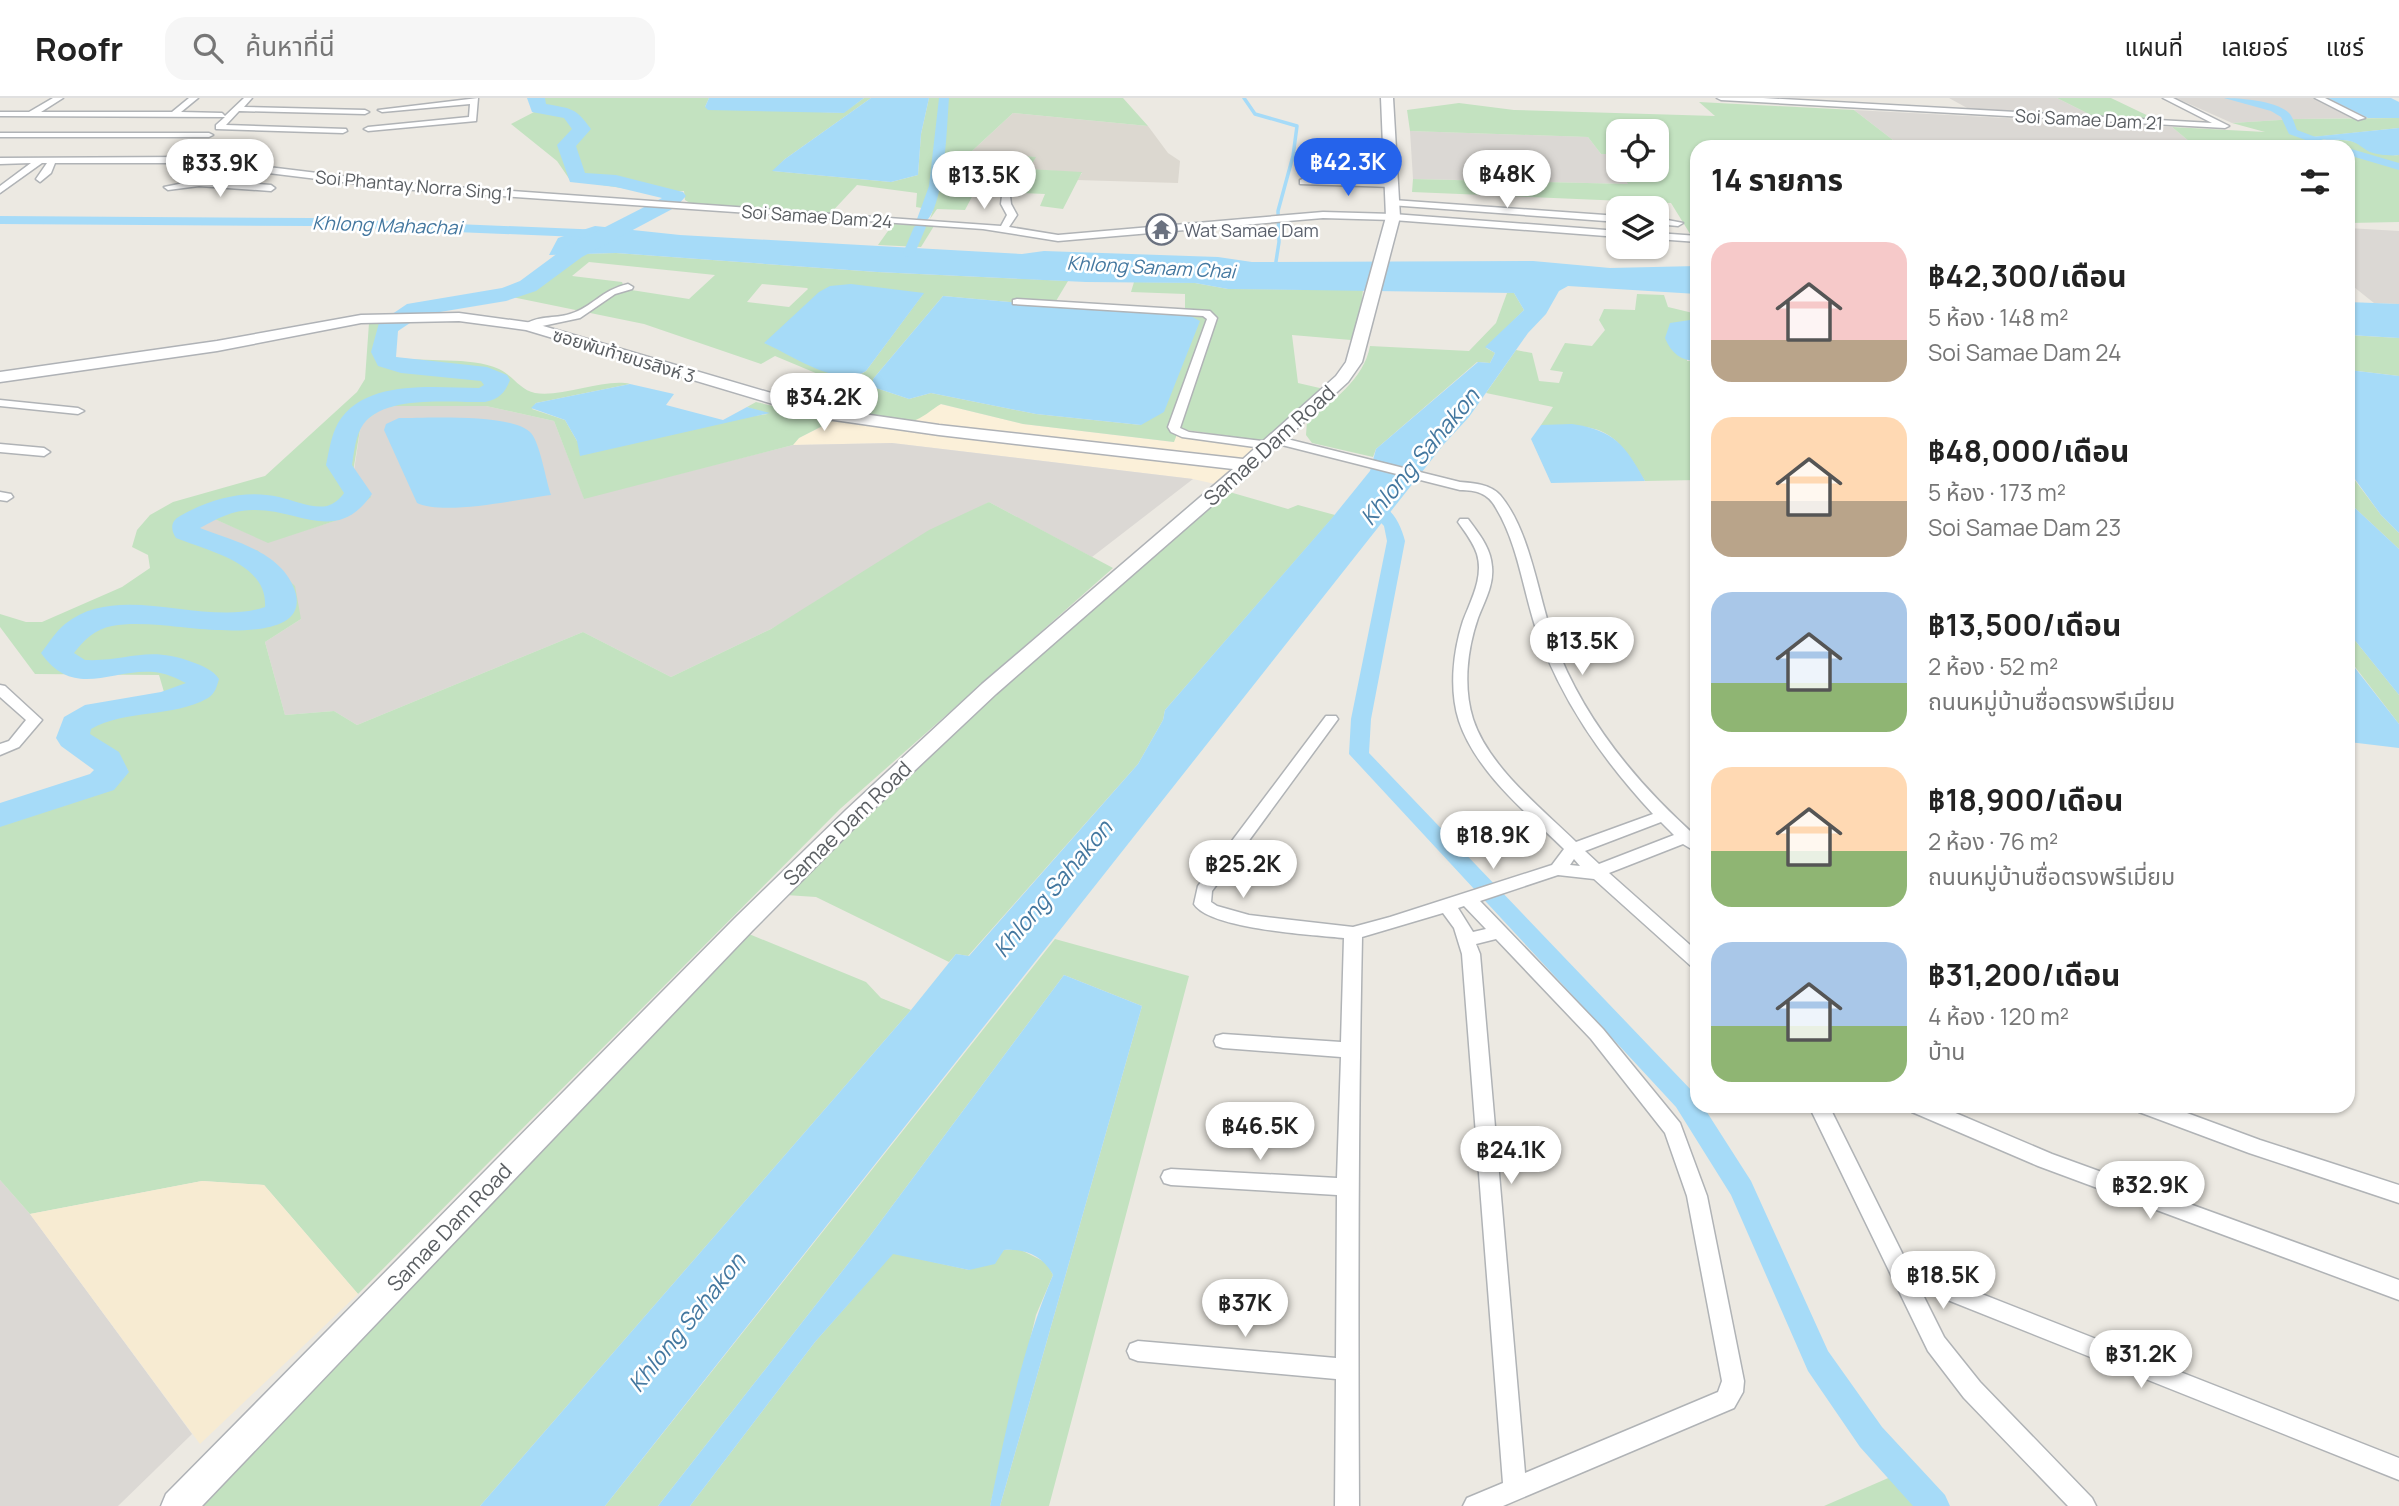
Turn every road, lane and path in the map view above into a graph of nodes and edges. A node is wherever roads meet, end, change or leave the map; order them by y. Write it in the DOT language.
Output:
graph roads {
  1 [pos="59,98"];
  2 [pos="194,98"];
  3 [pos="248,98"];
  4 [pos="1387,98"];
  5 [pos="1721,98"];
  6 [pos="1892,98"];
  7 [pos="2167,98"];
  8 [pos="2319,98"];
  9 [pos="474,99"];
  10 [pos="238,109"];
  11 [pos="1910,109"];
  12 [pos="382,110"];
  13 [pos="365,112"];
  14 [pos="0,114"];
  15 [pos="30,114"];
  16 [pos="174,115"];
  17 [pos="222,115"];
  18 [pos="2361,118"];
  19 [pos="368,129"];
  20 [pos="343,131"];
  21 [pos="0,133"];
  22 [pos="149,135"];
  23 [pos="209,135"];
  24 [pos="140,142"];
  25 [pos="131,149"];
  26 [pos="122,156"];
  27 [pos="201,156"];
  28 [pos="0,159"];
  29 [pos="41,160"];
  30 [pos="52,160"];
  31 [pos="273,170"];
  32 [pos="306,175"];
  33 [pos="40,179"];
  34 [pos="1303,182"];
  35 [pos="1394,184"];
  36 [pos="244,186"];
  37 [pos="168,187"];
  38 [pos="271,188"];
  39 [pos="0,190"];
  40 [pos="355,190"];
  41 [pos="1006,196"];
  42 [pos="660,203"];
  43 [pos="1393,210"];
  44 [pos="1606,218"];
  45 [pos="1669,223"];
  46 [pos="1678,223"];
  47 [pos="1003,229"];
  48 [pos="1606,233"];
  49 [pos="1669,237"];
  50 [pos="1690,238"];
  51 [pos="628,287"];
  52 [pos="1017,302"];
  53 [pos="413,317"];
  54 [pos="379,318"];
  55 [pos="528,326"];
  56 [pos="0,377"];
  57 [pos="0,403"];
  58 [pos="78,411"];
  59 [pos="1272,443"];
  60 [pos="0,448"];
  61 [pos="44,452"];
  62 [pos="1247,465"];
  63 [pos="1464,522"];
  64 [pos="0,690"];
  65 [pos="1331,719"];
  66 [pos="0,750"];
  67 [pos="1665,815"];
  68 [pos="1690,842"];
  69 [pos="1690,843"];
  70 [pos="1572,850"];
  71 [pos="1558,869"];
  72 [pos="1594,873"];
  73 [pos="1469,899"];
  74 [pos="1447,906"];
  75 [pos="1500,932"];
  76 [pos="1353,933"];
  77 [pos="1467,940"];
  78 [pos="1690,955"];
  79 [pos="1223,1041"];
  80 [pos="1350,1050"];
  81 [pos="1822,1113"];
  82 [pos="1935,1113"];
  83 [pos="2165,1113"];
  84 [pos="1171,1177"];
  85 [pos="1347,1187"];
  86 [pos="2399,1194"];
  87 [pos="1899,1271"];
  88 [pos="2399,1290"];
  89 [pos="1138,1351"];
  90 [pos="1349,1370"];
  91 [pos="2399,1469"];
  92 [pos="1515,1489"];
  93 [pos="178,1506"];
  94 [pos="1348,1506"];
  95 [pos="1475,1506"];
  96 [pos="2084,1506"];
  1 -- 15 [label="street"];
  2 -- 16 [label="street"];
  3 -- 10 [label="street"];
  4 -- 35 [label="street, Samae Dam Road"];
  5 -- 11 [label="street, Soi Samae Dam 21"];
  6 -- 11 [label="street"];
  7 -- 11 [label="street, Soi Samae Dam 21"];
  8 -- 18 [label="street"];
  9 -- 12 [label="street"];
  9 -- 19 [label="street"];
  10 -- 13 [label="street"];
  10 -- 20 [label="street"];
  14 -- 15 [label="street"];
  15 -- 16 [label="street"];
  15 -- 21 [label="street"];
  16 -- 17 [label="street"];
  16 -- 22 [label="street"];
  21 -- 22 [label="street"];
  22 -- 23 [label="street"];
  22 -- 24 [label="street"];
  25 -- 26 [label="street"];
  26 -- 27 [label="street"];
  26 -- 28 [label="street"];
  28 -- 29 [label="street, Soi Phantay Norra Sing 1"];
  29 -- 30 [label="street, Soi Phantay Norra Sing 1"];
  29 -- 39 [label="street"];
  30 -- 31 [label="street, Soi Phantay Norra Sing 1"];
  30 -- 33 [label="street"];
  31 -- 32 [label="street, Soi Phantay Norra Sing 1"];
  31 -- 36 [label="street"];
  32 -- 40 [label="street"];
  32 -- 42 [label="street, Soi Phantay Norra Sing 1"];
  34 -- 35 [label="street"];
  35 -- 43 [label="street, Samae Dam Road"];
  36 -- 37 [label="street"];
  36 -- 38 [label="street"];
  41 -- 47 [label="street"];
  42 -- 47 [label="street, Soi Samae Dam 24"];
  43 -- 44 [label="street"];
  43 -- 47 [label="street, Soi Samae Dam 24"];
  43 -- 48 [label="street"];
  43 -- 59 [label="street, Samae Dam Road"];
  45 -- 46 [label="street"];
  49 -- 50 [label="street"];
  51 -- 55 [label="street"];
  52 -- 59 [label="street"];
  53 -- 54 [label="street, ซอยพันท้ายนรสิงห์ 3"];
  53 -- 55 [label="street, ซอยพันท้ายนรสิงห์ 3"];
  54 -- 56 [label="street, ซอยพันท้ายนรสิงห์ 3"];
  55 -- 62 [label="street, ซอยพันท้ายนรสิงห์ 3"];
  57 -- 58 [label="street"];
  59 -- 62 [label="street, Samae Dam Road"];
  59 -- 67 [label="street"];
  60 -- 61 [label="street"];
  62 -- 93 [label="street, Samae Dam Road"];
  63 -- 70 [label="street"];
  64 -- 66 [label="street"];
  65 -- 76 [label="street"];
  67 -- 68 [label="street"];
  67 -- 70 [label="street"];
  69 -- 72 [label="street"];
  70 -- 71 [label="street"];
  70 -- 72 [label="street"];
  71 -- 72 [label="street"];
  71 -- 73 [label="street"];
  72 -- 78 [label="street"];
  73 -- 74 [label="street"];
  73 -- 75 [label="street"];
  74 -- 76 [label="street"];
  74 -- 77 [label="street"];
  75 -- 77 [label="street"];
  75 -- 92 [label="street"];
  76 -- 80 [label="street"];
  77 -- 92 [label="street"];
  79 -- 80 [label="street"];
  80 -- 85 [label="street"];
  81 -- 87 [label="street"];
  82 -- 88 [label="street"];
  83 -- 86 [label="street"];
  84 -- 85 [label="street"];
  85 -- 90 [label="street"];
  87 -- 91 [label="street"];
  87 -- 96 [label="street"];
  89 -- 90 [label="street"];
  90 -- 94 [label="street"];
  92 -- 95 [label="street"];
}
